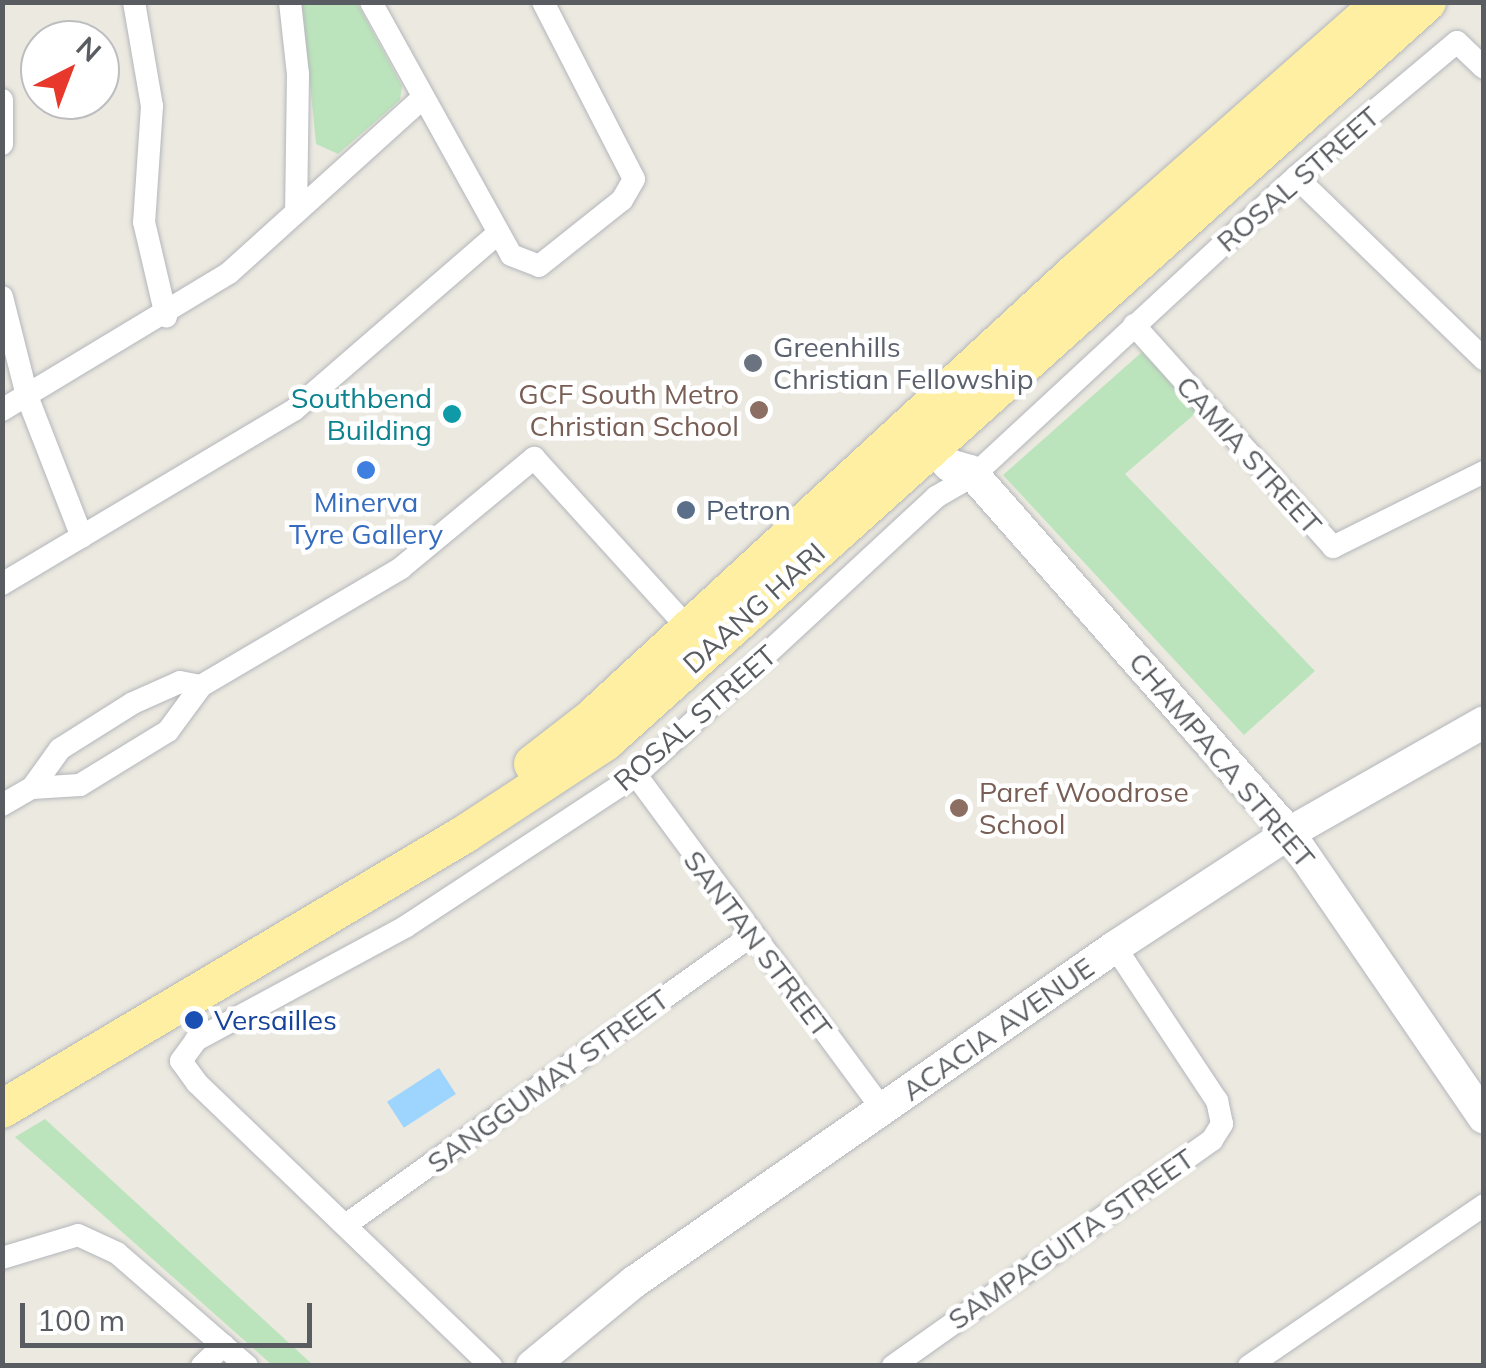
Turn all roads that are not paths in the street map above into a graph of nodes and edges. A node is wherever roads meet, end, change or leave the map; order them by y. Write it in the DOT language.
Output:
graph roads {
  1 [pos="134,2"];
  2 [pos="290,2"];
  3 [pos="371,2"];
  4 [pos="543,2"];
  5 [pos="1382,2"];
  6 [pos="1428,2"];
  7 [pos="1484,68"];
  8 [pos="423,98"];
  9 [pos="2,100"];
  10 [pos="2,144"];
  11 [pos="1296,177"];
  12 [pos="296,212"];
  13 [pos="498,233"];
  14 [pos="2,297"];
  15 [pos="166,316"];
  16 [pos="1134,325"];
  17 [pos="1484,358"];
  18 [pos="27,396"];
  19 [pos="2,410"];
  20 [pos="948,446"];
  21 [pos="1484,472"];
  22 [pos="82,537"];
  23 [pos="2,584"];
  24 [pos="689,629"];
  25 [pos="201,686"];
  26 [pos="107,719"];
  27 [pos="1484,722"];
  28 [pos="129,755"];
  29 [pos="636,776"];
  30 [pos="32,788"];
  31 [pos="2,805"];
  32 [pos="1289,833"];
  33 [pos="750,937"];
  34 [pos="1115,947"];
  35 [pos="2,1080"];
  36 [pos="2,1109"];
  37 [pos="884,1110"];
  38 [pos="1484,1118"];
  39 [pos="1484,1205"];
  40 [pos="347,1224"];
  41 [pos="2,1258"];
  42 [pos="224,1345"];
  43 [pos="202,1366"];
  44 [pos="247,1366"];
  45 [pos="491,1366"];
  46 [pos="532,1366"];
  47 [pos="893,1366"];
  48 [pos="1250,1366"];
  1 -- 15 [label="street"];
  2 -- 12 [label="street"];
  3 -- 8 [label="street"];
  4 -- 13 [label="street"];
  5 -- 20 [label="main road, DAANG HARI"];
  6 -- 20 [label="main road, DAANG HARI"];
  7 -- 11 [label="street, ROSAL STREET"];
  8 -- 12 [label="street"];
  8 -- 13 [label="street"];
  9 -- 10 [label="street"];
  11 -- 16 [label="street, ROSAL STREET"];
  11 -- 17 [label="street"];
  12 -- 15 [label="street"];
  13 -- 22 [label="street"];
  14 -- 18 [label="street"];
  15 -- 18 [label="street"];
  16 -- 20 [label="street, ROSAL STREET"];
  16 -- 21 [label="street, CAMIA STREET"];
  18 -- 19 [label="street"];
  18 -- 22 [label="street"];
  20 -- 24 [label="main road, DAANG HARI"];
  20 -- 29 [label="street, ROSAL STREET"];
  20 -- 32 [label="street, CHAMPACA STREET"];
  20 -- 36 [label="main road, DAANG HARI"];
  22 -- 23 [label="street"];
  24 -- 25 [label="street"];
  24 -- 35 [label="main road, DAANG HARI"];
  25 -- 26 [label="street"];
  25 -- 28 [label="street"];
  26 -- 28 [label="street"];
  26 -- 28 [label="street"];
  26 -- 30 [label="street"];
  27 -- 32 [label="street, ACACIA AVENUE"];
  28 -- 30 [label="street"];
  29 -- 33 [label="street, SANTAN STREET"];
  29 -- 40 [label="street, ROSAL STREET"];
  30 -- 31 [label="street"];
  32 -- 34 [label="street, ACACIA AVENUE"];
  32 -- 38 [label="street, CHAMPACA STREET"];
  33 -- 37 [label="street, SANTAN STREET"];
  33 -- 40 [label="street, SANGGUMAY STREET"];
  34 -- 37 [label="street, ACACIA AVENUE"];
  34 -- 47 [label="street, SAMPAGUITA STREET"];
  37 -- 46 [label="street, ACACIA AVENUE"];
  39 -- 48 [label="street"];
  40 -- 45 [label="street, ROSAL STREET"];
  41 -- 42 [label="street"];
  42 -- 43 [label="street"];
  42 -- 44 [label="street"];
}
